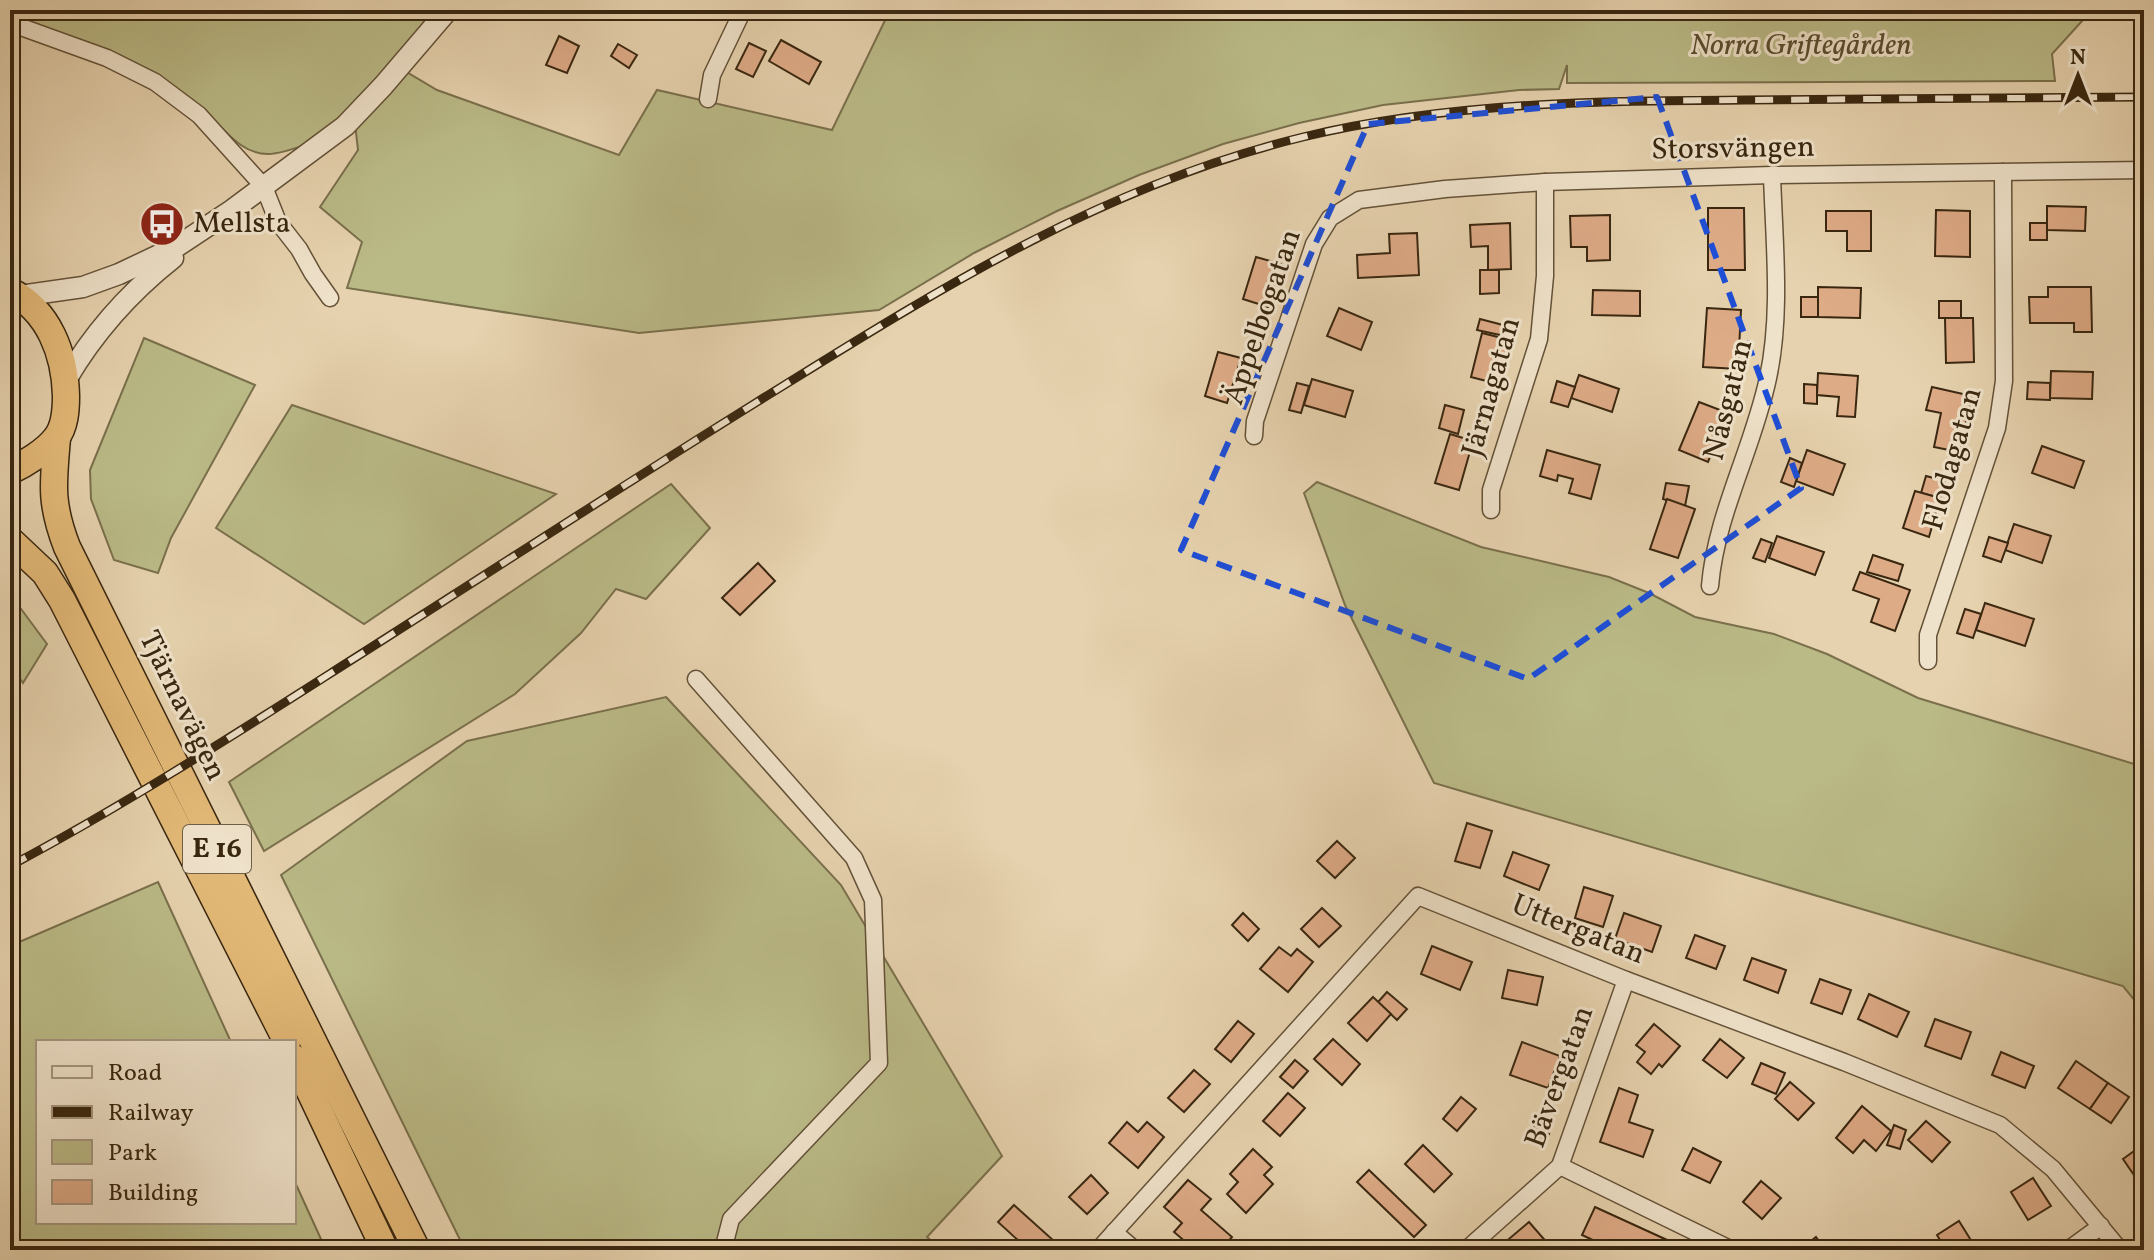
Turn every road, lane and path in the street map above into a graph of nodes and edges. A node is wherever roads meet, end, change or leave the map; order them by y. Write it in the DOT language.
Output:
graph roads {
  1 [pos="448,10"];
  2 [pos="743,10"];
  3 [pos="10,23"];
  4 [pos="708,99"];
  5 [pos="2144,170"];
  6 [pos="2003,172"];
  7 [pos="1772,175"];
  8 [pos="1545,182"];
  9 [pos="264,187"];
  10 [pos="232,210"];
  11 [pos="1330,218"];
  12 [pos="15,293"];
  13 [pos="330,298"];
  14 [pos="66,380"];
  15 [pos="1254,436"];
  16 [pos="57,438"];
  17 [pos="10,471"];
  18 [pos="1491,510"];
  19 [pos="10,540"];
  20 [pos="1710,586"];
  21 [pos="1928,661"];
  22 [pos="696,679"];
  23 [pos="1626,980"];
  24 [pos="286,1040"];
  25 [pos="296,1062"];
  26 [pos="1560,1166"];
  27 [pos="2101,1226"];
  28 [pos="1114,1232"];
  29 [pos="385,1250"];
  30 [pos="417,1250"];
  31 [pos="723,1250"];
  32 [pos="1098,1250"];
  33 [pos="1135,1250"];
  34 [pos="1466,1250"];
  35 [pos="1732,1250"];
  36 [pos="2068,1250"];
  37 [pos="2120,1250"];
  1 -- 9 [label="street"];
  2 -- 4 [label="street"];
  3 -- 9 [label="street"];
  5 -- 6 [label="street, Storsvängen"];
  6 -- 7 [label="street, Storsvängen"];
  6 -- 21 [label="street, Flodagatan"];
  7 -- 8 [label="street, Storsvängen"];
  7 -- 20 [label="street, Nåsgatan"];
  8 -- 11 [label="street, Storsvängen"];
  8 -- 18 [label="street, Järnagatan"];
  9 -- 10 [label="street"];
  9 -- 13 [label="street"];
  10 -- 12 [label="street"];
  10 -- 14 [label="street"];
  11 -- 15 [label="street, Äppelbogatan"];
  12 -- 14 [label="highway, E 16"];
  14 -- 16 [label="highway, E 16"];
  16 -- 17 [label="highway"];
  16 -- 30 [label="highway, Tjärnavägen / E 16"];
  19 -- 24 [label="highway, Tjärnavägen / E 16"];
  22 -- 31 [label="street"];
  23 -- 26 [label="street, Bävergatan"];
  23 -- 27 [label="street, Uttergatan"];
  23 -- 28 [label="street, Uttergatan"];
  25 -- 29 [label="highway"];
  26 -- 34 [label="street, Bävergatan"];
  26 -- 35 [label="street"];
  27 -- 36 [label="street"];
  27 -- 37 [label="street, Uttergatan"];
  28 -- 32 [label="street, Uttergatan"];
  28 -- 33 [label="street"];
}
